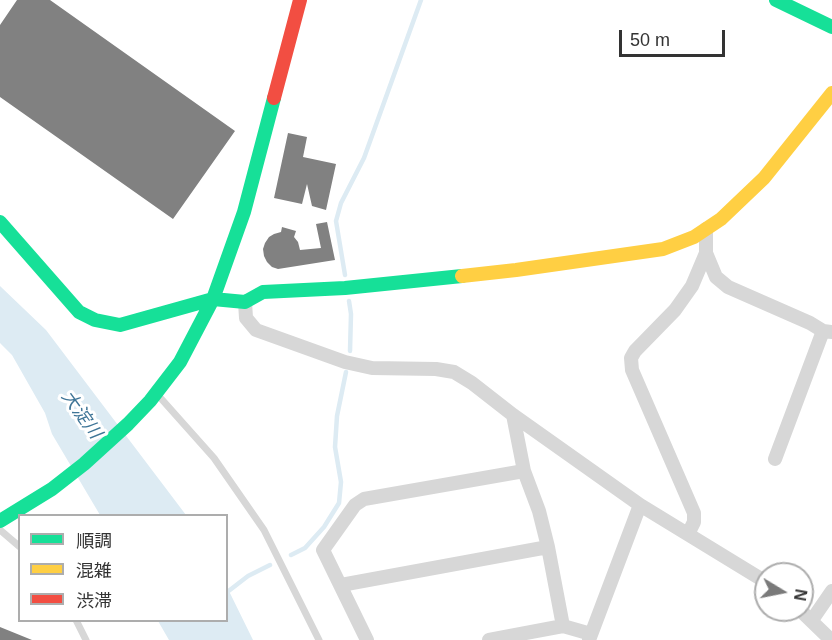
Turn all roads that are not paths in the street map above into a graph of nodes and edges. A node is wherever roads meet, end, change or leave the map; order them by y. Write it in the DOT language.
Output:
graph roads {
  1 [pos="300,0"];
  2 [pos="776,0"];
  3 [pos="832,27"];
  4 [pos="832,93"];
  5 [pos="0,222"];
  6 [pos="706,229"];
  7 [pos="706,253"];
  8 [pos="213,299"];
  9 [pos="245,302"];
  10 [pos="827,331"];
  11 [pos="153,396"];
  12 [pos="513,415"];
  13 [pos="775,459"];
  14 [pos="524,471"];
  15 [pos="640,505"];
  16 [pos="1,524"];
  17 [pos="688,534"];
  18 [pos="18,545"];
  19 [pos="548,547"];
  20 [pos="754,575"];
  21 [pos="341,585"];
  22 [pos="832,591"];
  23 [pos="814,617"];
  24 [pos="77,622"];
  25 [pos="814,622"];
  26 [pos="563,626"];
  27 [pos="590,637"];
  28 [pos="86,640"];
  29 [pos="319,640"];
  30 [pos="367,640"];
  31 [pos="489,640"];
  32 [pos="831,640"];
  1 -- 8 [label="street"];
  2 -- 3 [label="street"];
  4 -- 6 [label="street"];
  5 -- 8 [label="street"];
  6 -- 7 [label="street"];
  6 -- 9 [label="street"];
  7 -- 10 [label="street"];
  7 -- 17 [label="street"];
  8 -- 9 [label="street"];
  8 -- 11 [label="street"];
  9 -- 12 [label="street"];
  10 -- 13 [label="street"];
  11 -- 16 [label="street"];
  11 -- 29 [label="lane"];
  12 -- 14 [label="street"];
  12 -- 15 [label="street"];
  14 -- 19 [label="street"];
  14 -- 21 [label="street"];
  15 -- 17 [label="street"];
  15 -- 27 [label="street"];
  16 -- 18 [label="lane"];
  17 -- 20 [label="street"];
  19 -- 21 [label="street"];
  19 -- 26 [label="street"];
  21 -- 30 [label="street"];
  22 -- 23 [label="street"];
  24 -- 28 [label="lane"];
  25 -- 32 [label="street"];
  26 -- 27 [label="street"];
  26 -- 31 [label="street"];
}
